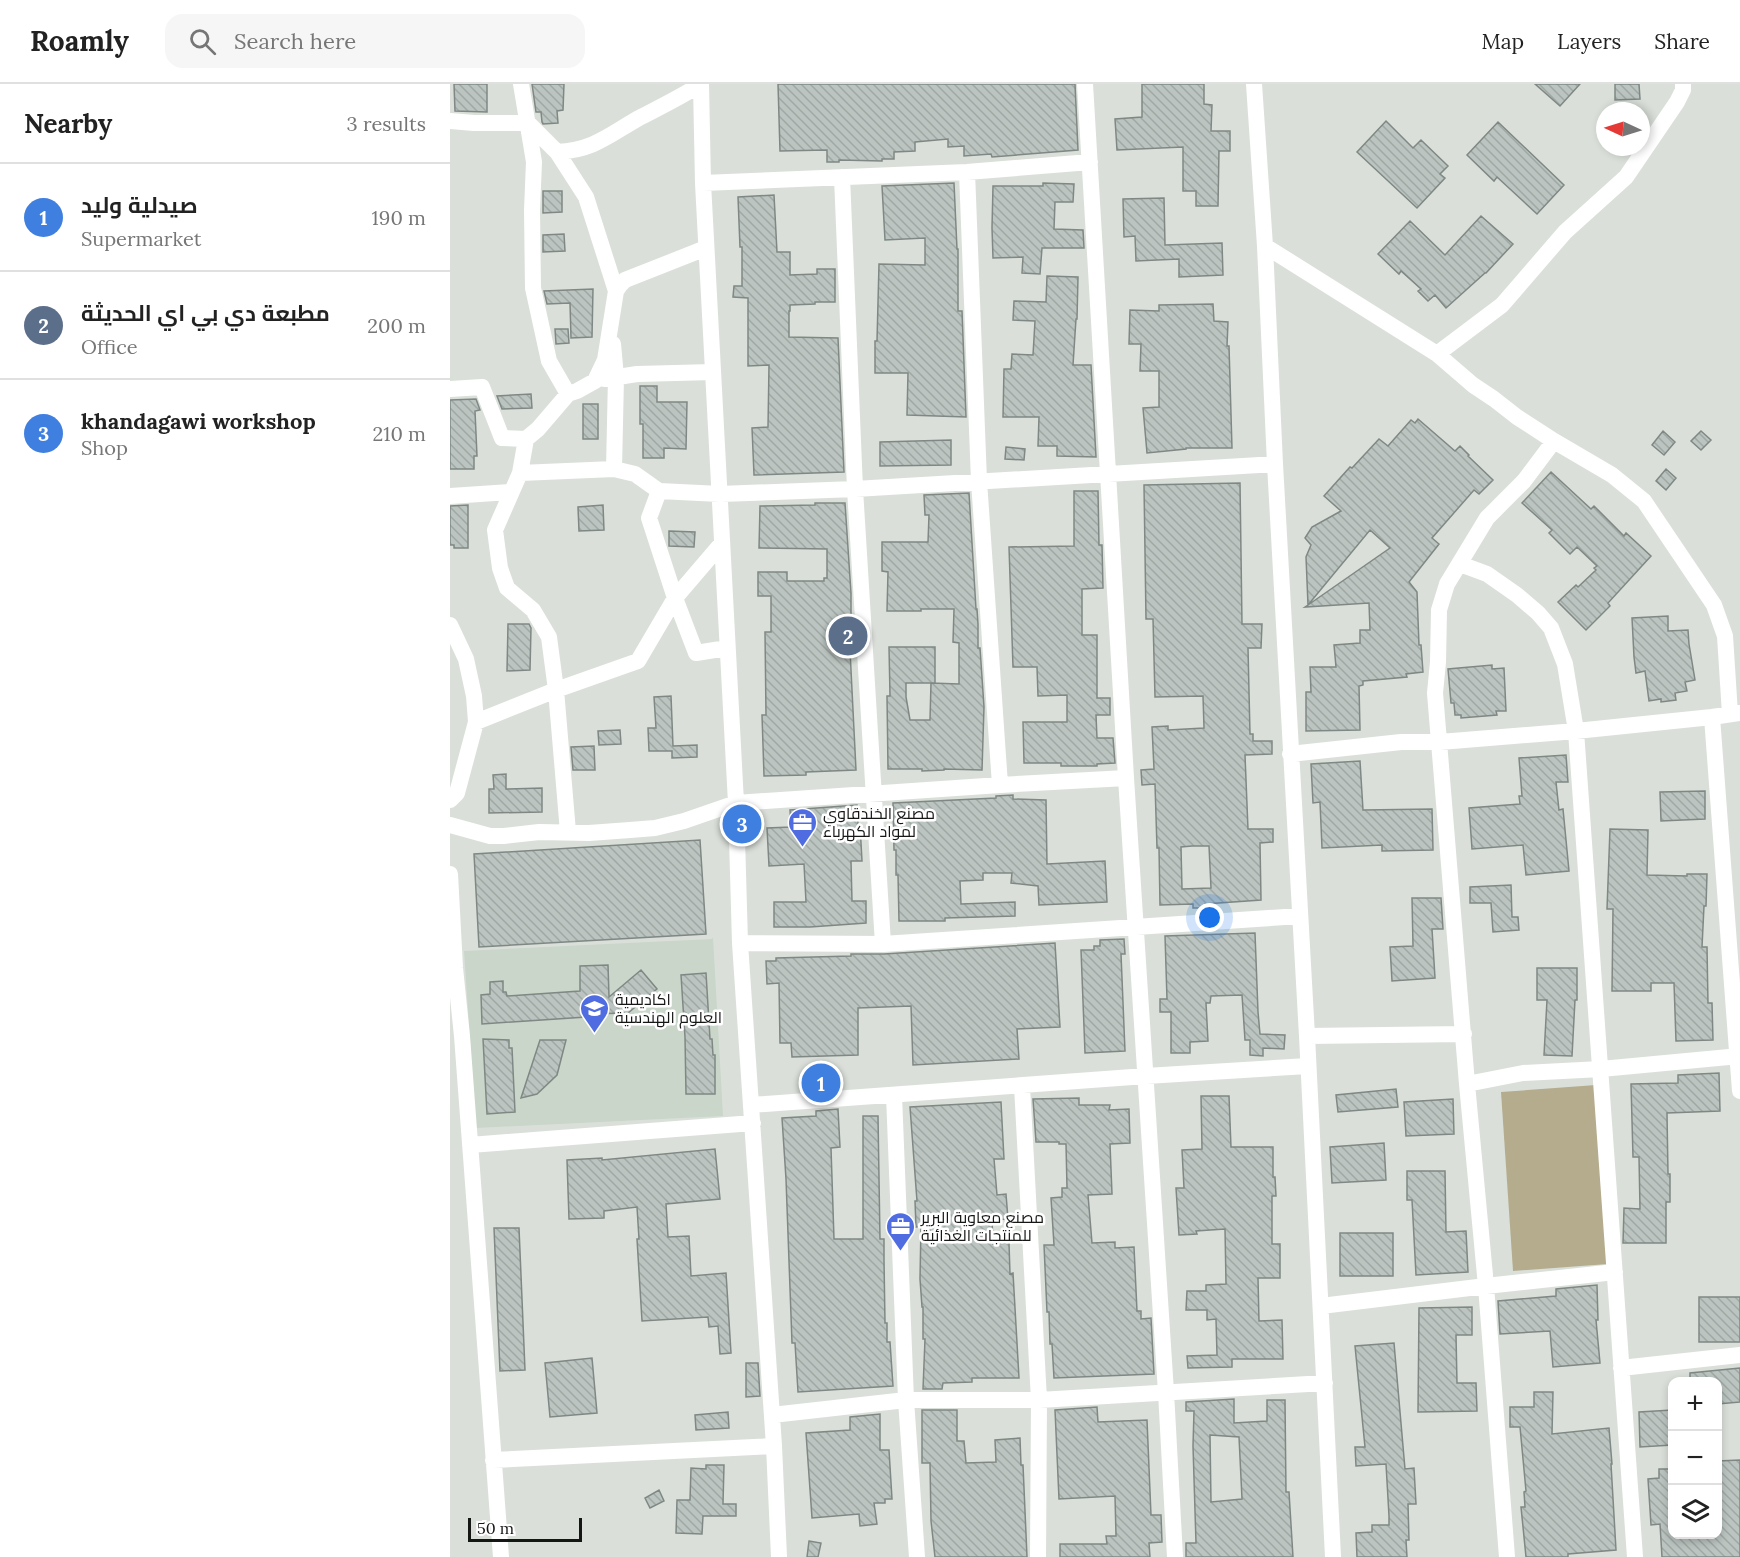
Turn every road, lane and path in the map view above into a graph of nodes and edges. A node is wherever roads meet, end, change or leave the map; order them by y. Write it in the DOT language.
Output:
graph roads {
  1 [pos="521,84"];
  2 [pos="701,84"];
  3 [pos="1085,84"];
  4 [pos="1254,84"];
  5 [pos="1683,84"];
  6 [pos="450,121"];
  7 [pos="528,123"];
  8 [pos="557,152"];
  9 [pos="1090,162"];
  10 [pos="967,172"];
  11 [pos="842,177"];
  12 [pos="703,183"];
  13 [pos="1265,246"];
  14 [pos="706,248"];
  15 [pos="616,291"];
  16 [pos="611,328"];
  17 [pos="1437,354"];
  18 [pos="713,372"];
  19 [pos="616,377"];
  20 [pos="595,381"];
  21 [pos="450,389"];
  22 [pos="568,394"];
  23 [pos="526,439"];
  24 [pos="1554,441"];
  25 [pos="1275,464"];
  26 [pos="614,469"];
  27 [pos="520,473"];
  28 [pos="1108,474"];
  29 [pos="979,481"];
  30 [pos="855,489"];
  31 [pos="659,491"];
  32 [pos="511,492"];
  33 [pos="720,494"];
  34 [pos="450,496"];
  35 [pos="722,543"];
  36 [pos="1460,564"];
  37 [pos="675,598"];
  38 [pos="450,624"];
  39 [pos="727,648"];
  40 [pos="556,690"];
  41 [pos="1735,713"];
  42 [pos="1712,717"];
  43 [pos="476,722"];
  44 [pos="1576,731"];
  45 [pos="1440,742"];
  46 [pos="1290,754"];
  47 [pos="1126,778"];
  48 [pos="1000,784"];
  49 [pos="874,794"];
  50 [pos="450,800"];
  51 [pos="736,803"];
  52 [pos="450,825"];
  53 [pos="568,832"];
  54 [pos="450,874"];
  55 [pos="1300,916"];
  56 [pos="1136,927"];
  57 [pos="740,943"];
  58 [pos="883,944"];
  59 [pos="453,968"];
  60 [pos="1464,1035"];
  61 [pos="1307,1036"];
  62 [pos="1739,1056"];
  63 [pos="1308,1066"];
  64 [pos="1601,1069"];
  65 [pos="1146,1076"];
  66 [pos="1467,1084"];
  67 [pos="1022,1086"];
  68 [pos="1740,1090"];
  69 [pos="894,1095"];
  70 [pos="751,1105"];
  71 [pos="753,1123"];
  72 [pos="470,1145"];
  73 [pos="1615,1272"];
  74 [pos="1486,1286"];
  75 [pos="1321,1306"];
  76 [pos="1740,1355"];
  77 [pos="1621,1368"];
  78 [pos="1325,1383"];
  79 [pos="1166,1392"];
  80 [pos="906,1400"];
  81 [pos="1039,1400"];
  82 [pos="772,1415"];
  83 [pos="774,1446"];
  84 [pos="493,1460"];
  85 [pos="501,1557"];
  86 [pos="779,1557"];
  87 [pos="917,1557"];
  88 [pos="1038,1557"];
  89 [pos="1175,1557"];
  90 [pos="1333,1557"];
  91 [pos="1507,1557"];
  92 [pos="1635,1557"];
  1 -- 7 [label="street"];
  2 -- 8 [label="street"];
  2 -- 12 [label="street"];
  3 -- 9 [label="street"];
  4 -- 13 [label="street"];
  5 -- 17 [label="street"];
  6 -- 7 [label="street"];
  7 -- 8 [label="street"];
  7 -- 22 [label="street"];
  8 -- 15 [label="street"];
  9 -- 10 [label="street"];
  9 -- 28 [label="street"];
  10 -- 11 [label="street"];
  10 -- 29 [label="street"];
  11 -- 12 [label="street"];
  11 -- 30 [label="street"];
  12 -- 14 [label="street"];
  13 -- 17 [label="street"];
  13 -- 25 [label="street"];
  14 -- 15 [label="street"];
  14 -- 18 [label="street"];
  15 -- 16 [label="street"];
  16 -- 19 [label="street"];
  16 -- 20 [label="street"];
  17 -- 24 [label="street"];
  18 -- 19 [label="street"];
  18 -- 33 [label="street"];
  19 -- 20 [label="street"];
  19 -- 26 [label="street"];
  20 -- 22 [label="street"];
  21 -- 23 [label="street"];
  22 -- 23 [label="street"];
  23 -- 27 [label="street"];
  24 -- 36 [label="street"];
  24 -- 41 [label="street"];
  25 -- 28 [label="street"];
  25 -- 46 [label="street"];
  26 -- 27 [label="street"];
  26 -- 31 [label="street"];
  27 -- 32 [label="street"];
  28 -- 29 [label="street"];
  28 -- 47 [label="street"];
  29 -- 30 [label="street"];
  29 -- 48 [label="street"];
  30 -- 33 [label="street"];
  30 -- 49 [label="street"];
  31 -- 33 [label="street"];
  31 -- 37 [label="street"];
  32 -- 34 [label="street"];
  32 -- 40 [label="street"];
  33 -- 35 [label="street"];
  35 -- 37 [label="street"];
  35 -- 39 [label="street"];
  36 -- 44 [label="street"];
  36 -- 45 [label="street"];
  37 -- 39 [label="street"];
  37 -- 40 [label="street"];
  38 -- 43 [label="street"];
  39 -- 51 [label="street"];
  40 -- 43 [label="street"];
  40 -- 53 [label="street"];
  41 -- 42 [label="street"];
  42 -- 44 [label="street"];
  42 -- 62 [label="street"];
  43 -- 50 [label="street"];
  44 -- 45 [label="street"];
  44 -- 64 [label="street"];
  45 -- 46 [label="street"];
  45 -- 60 [label="street"];
  46 -- 55 [label="street"];
  47 -- 48 [label="street"];
  47 -- 56 [label="street"];
  48 -- 49 [label="street"];
  49 -- 51 [label="street"];
  49 -- 58 [label="street"];
  51 -- 53 [label="street"];
  51 -- 57 [label="street"];
  52 -- 53 [label="street"];
  54 -- 59 [label="street"];
  55 -- 56 [label="street"];
  55 -- 61 [label="street"];
  56 -- 58 [label="street"];
  56 -- 65 [label="street"];
  57 -- 58 [label="street"];
  57 -- 70 [label="street"];
  59 -- 72 [label="street"];
  60 -- 61 [label="street"];
  60 -- 66 [label="street"];
  61 -- 63 [label="street"];
  62 -- 64 [label="street"];
  62 -- 68 [label="street"];
  63 -- 65 [label="street"];
  63 -- 75 [label="street"];
  64 -- 66 [label="street"];
  64 -- 73 [label="street"];
  65 -- 67 [label="street"];
  65 -- 79 [label="street"];
  66 -- 74 [label="street"];
  67 -- 69 [label="street"];
  67 -- 81 [label="street"];
  69 -- 70 [label="street"];
  69 -- 80 [label="street"];
  70 -- 71 [label="street"];
  71 -- 72 [label="street"];
  71 -- 82 [label="street"];
  72 -- 84 [label="street"];
  73 -- 74 [label="street"];
  73 -- 77 [label="street"];
  74 -- 75 [label="street"];
  74 -- 91 [label="street"];
  75 -- 78 [label="street"];
  76 -- 77 [label="street"];
  77 -- 92 [label="street"];
  78 -- 79 [label="street"];
  78 -- 90 [label="street"];
  79 -- 81 [label="street"];
  79 -- 89 [label="street"];
  80 -- 81 [label="street"];
  80 -- 82 [label="street"];
  80 -- 87 [label="street"];
  81 -- 88 [label="street"];
  82 -- 83 [label="street"];
  83 -- 84 [label="street"];
  83 -- 86 [label="street"];
  84 -- 85 [label="street"];
}
